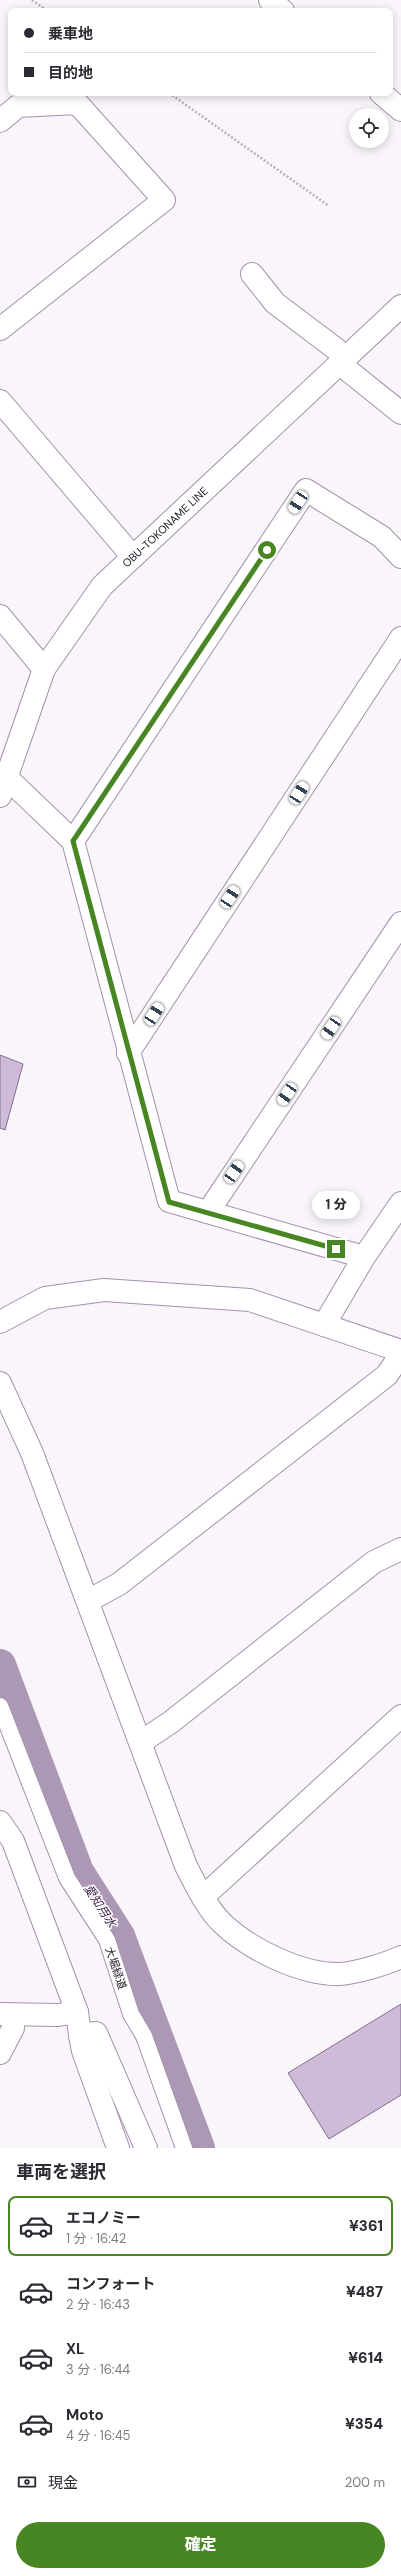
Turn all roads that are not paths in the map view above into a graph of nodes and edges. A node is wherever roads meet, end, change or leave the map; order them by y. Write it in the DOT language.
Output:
graph roads {
  1 [pos="270,0"];
  2 [pos="279,8"];
  3 [pos="0,121"];
  4 [pos="252,274"];
  5 [pos="401,306"];
  6 [pos="0,329"];
  7 [pos="342,361"];
  8 [pos="0,401"];
  9 [pos="400,409"];
  10 [pos="133,557"];
  11 [pos="401,557"];
  12 [pos="0,616"];
  13 [pos="401,638"];
  14 [pos="44,669"];
  15 [pos="3,787"];
  16 [pos="73,841"];
  17 [pos="401,923"];
  18 [pos="128,1053"];
  19 [pos="401,1203"];
  20 [pos="208,1212"];
  21 [pos="364,1257"];
  22 [pos="0,1322"];
  23 [pos="324,1325"];
  24 [pos="401,1351"];
  25 [pos="401,1354"];
  26 [pos="0,1383"];
  27 [pos="401,1549"];
  28 [pos="88,1601"];
  29 [pos="0,1706"];
  30 [pos="401,1716"];
  31 [pos="141,1742"];
  32 [pos="0,1822"];
  33 [pos="203,1897"];
  34 [pos="401,1957"];
  35 [pos="77,2012"];
  36 [pos="7,2015"];
  37 [pos="80,2035"];
  38 [pos="0,2053"];
  39 [pos="118,2148"];
  40 [pos="146,2148"];
  41 [pos="184,2148"];
  1 -- 2 [label="street"];
  3 -- 6 [label="street"];
  4 -- 7 [label="street"];
  5 -- 7 [label="street, OBU-TOKONAME LINE"];
  7 -- 9 [label="street"];
  7 -- 10 [label="street, OBU-TOKONAME LINE"];
  8 -- 10 [label="street"];
  10 -- 14 [label="street, OBU-TOKONAME LINE"];
  11 -- 16 [label="street"];
  12 -- 14 [label="street"];
  13 -- 18 [label="street"];
  14 -- 15 [label="street, OBU-TOKONAME LINE"];
  15 -- 16 [label="street"];
  16 -- 18 [label="street"];
  17 -- 20 [label="street"];
  18 -- 20 [label="street"];
  19 -- 21 [label="street"];
  20 -- 21 [label="street"];
  21 -- 23 [label="street"];
  22 -- 23 [label="street"];
  23 -- 24 [label="street"];
  25 -- 28 [label="street"];
  26 -- 28 [label="street"];
  27 -- 31 [label="street"];
  28 -- 31 [label="street"];
  29 -- 41 [label="lane, 大堀緑道"];
  30 -- 33 [label="street"];
  31 -- 33 [label="street"];
  32 -- 35 [label="street"];
  33 -- 34 [label="street"];
  35 -- 36 [label="street"];
  35 -- 37 [label="street"];
  36 -- 38 [label="street"];
  37 -- 39 [label="street"];
  37 -- 40 [label="street"];
}
